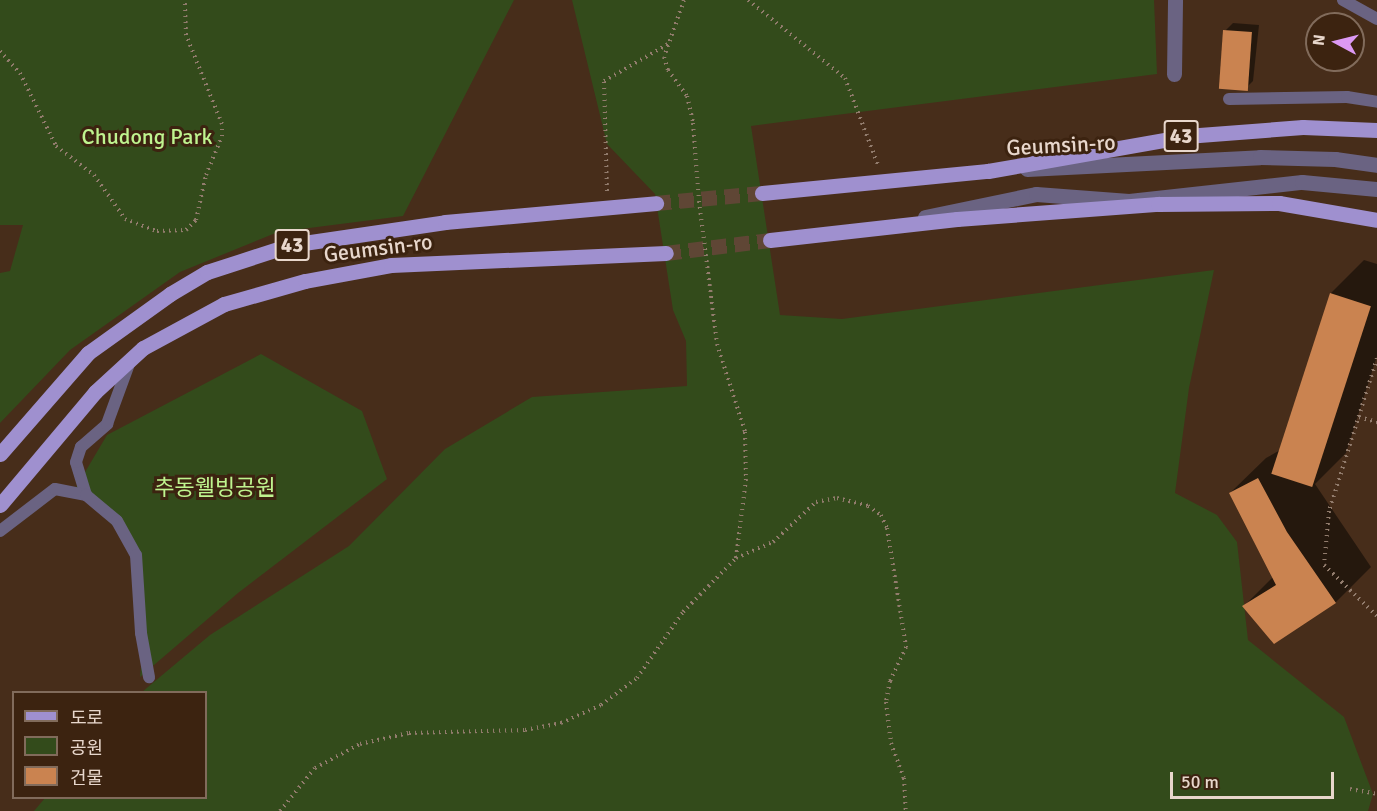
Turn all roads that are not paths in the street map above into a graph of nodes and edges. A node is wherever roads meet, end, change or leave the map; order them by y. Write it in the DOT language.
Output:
graph roads {
  1 [pos="1175,0"];
  2 [pos="1343,0"];
  3 [pos="1377,19"];
  4 [pos="1174,74"];
  5 [pos="1230,99"];
  6 [pos="1377,102"];
  7 [pos="1377,130"];
  8 [pos="1370,164"];
  9 [pos="988,171"];
  10 [pos="1377,189"];
  11 [pos="762,193"];
  12 [pos="656,203"];
  13 [pos="1377,220"];
  14 [pos="871,228"];
  15 [pos="770,240"];
  16 [pos="666,253"];
  17 [pos="130,360"];
  18 [pos="0,454"];
  19 [pos="86,495"];
  20 [pos="0,506"];
  21 [pos="0,531"];
  22 [pos="149,678"];
  1 -- 4 [label="street"];
  2 -- 3 [label="lane"];
  5 -- 6 [label="lane"];
  7 -- 9 [label="main road, 43"];
  8 -- 9 [label="street, Geumsin-ro"];
  9 -- 11 [label="main road, Geumsin-ro / 43"];
  10 -- 14 [label="street"];
  12 -- 18 [label="main road, Geumsin-ro / 43"];
  13 -- 14 [label="main road"];
  14 -- 15 [label="main road"];
  16 -- 17 [label="main road, Geumsin-ro / 43"];
  17 -- 19 [label="lane"];
  17 -- 20 [label="main road, Geumsin-ro / 43"];
  19 -- 21 [label="lane"];
  19 -- 22 [label="lane"];
}
